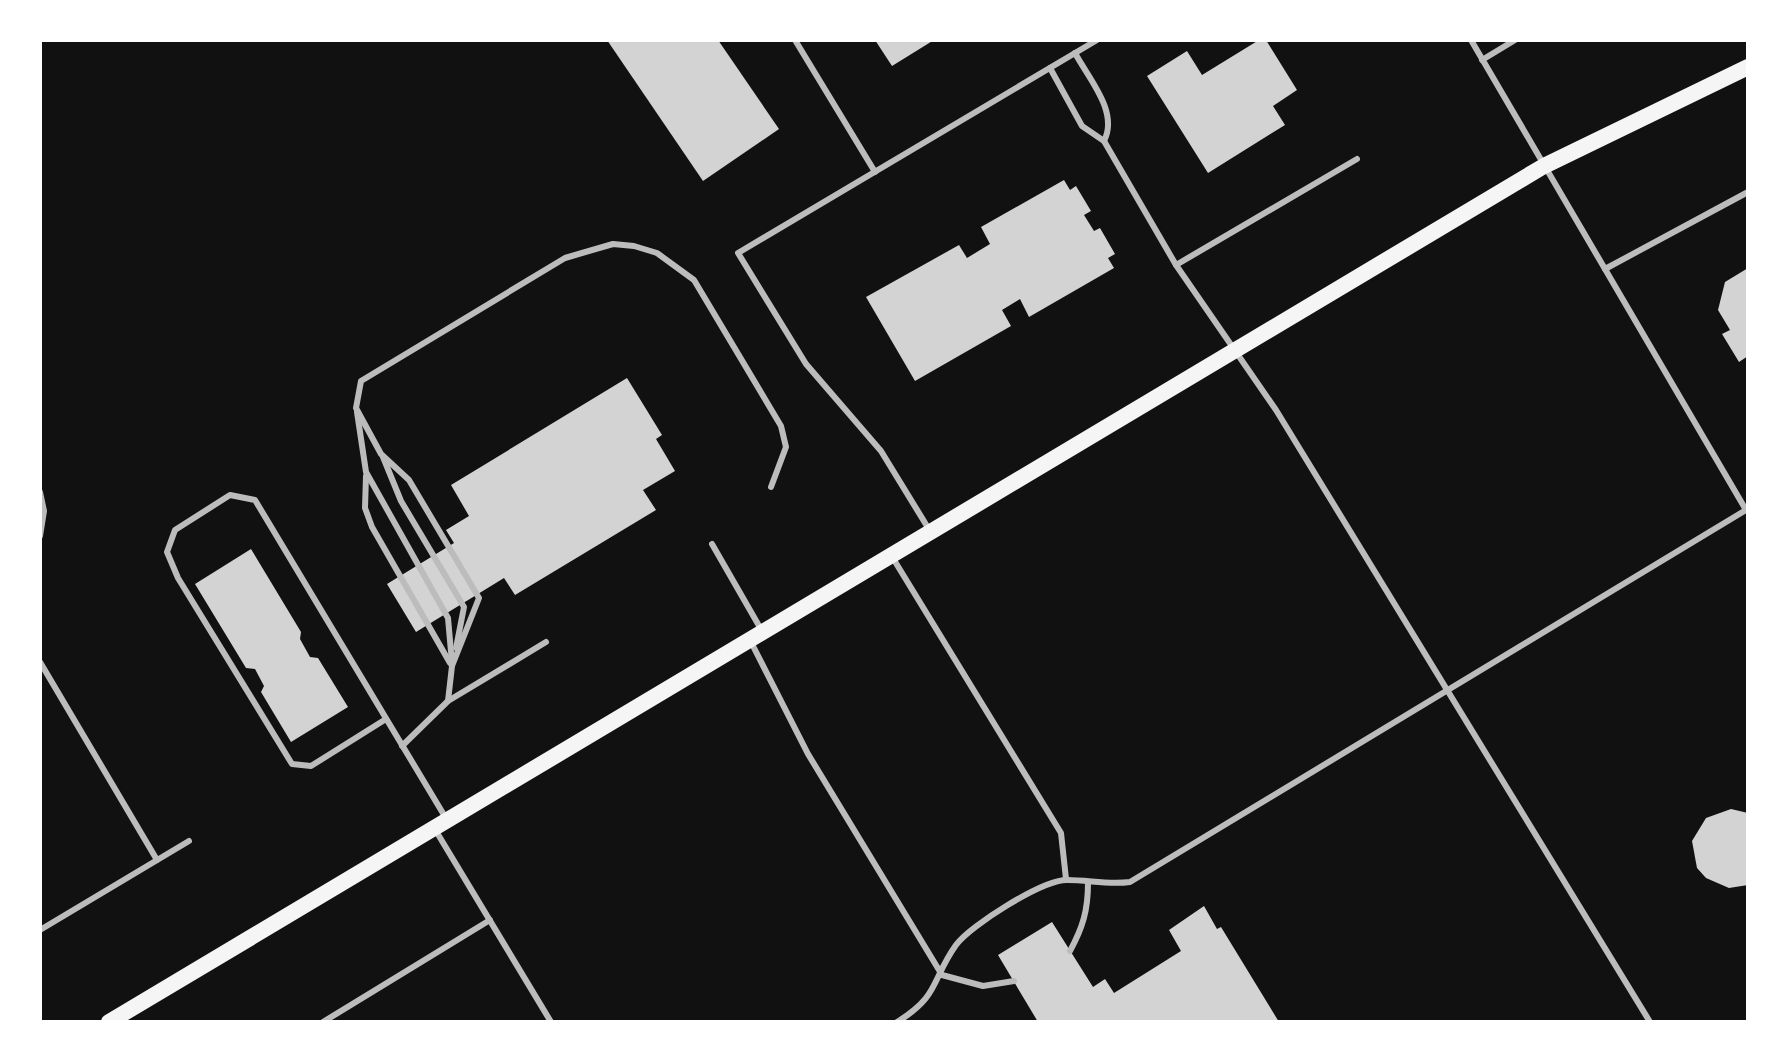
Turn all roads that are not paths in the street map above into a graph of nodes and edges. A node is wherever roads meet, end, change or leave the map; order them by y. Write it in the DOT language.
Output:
graph roads {
  1 [pos="795,40"];
  2 [pos="1097,40"];
  3 [pos="1471,40"];
  4 [pos="1515,40"];
  5 [pos="1075,53"];
  6 [pos="1482,60"];
  7 [pos="1748,67"];
  8 [pos="1050,68"];
  9 [pos="1104,141"];
  10 [pos="1357,159"];
  11 [pos="1544,166"];
  12 [pos="875,172"];
  13 [pos="1748,192"];
  14 [pos="1176,265"];
  15 [pos="1605,269"];
  16 [pos="1235,350"];
  17 [pos="356,408"];
  18 [pos="381,454"];
  19 [pos="366,472"];
  20 [pos="771,487"];
  21 [pos="40,492"];
  22 [pos="1747,512"];
  23 [pos="931,532"];
  24 [pos="40,536"];
  25 [pos="712,544"];
  26 [pos="891,555"];
  27 [pos="756,636"];
  28 [pos="546,642"];
  29 [pos="40,662"];
  30 [pos="452,666"];
  31 [pos="1447,690"];
  32 [pos="448,701"];
  33 [pos="386,719"];
  34 [pos="402,746"];
  35 [pos="441,824"];
  36 [pos="189,841"];
  37 [pos="157,860"];
  38 [pos="1066,879"];
  39 [pos="1088,883"];
  40 [pos="490,920"];
  41 [pos="40,930"];
  42 [pos="1070,951"];
  43 [pos="942,975"];
  44 [pos="1014,981"];
  45 [pos="109,1022"];
  46 [pos="323,1022"];
  47 [pos="551,1022"];
  48 [pos="897,1022"];
  49 [pos="1650,1022"];
  1 -- 12 [label="lane"];
  2 -- 5 [label="lane"];
  3 -- 6 [label="lane"];
  4 -- 6 [label="lane"];
  5 -- 8 [label="lane"];
  5 -- 9 [label="lane"];
  6 -- 11 [label="lane"];
  7 -- 11 [label="main road"];
  8 -- 9 [label="lane"];
  8 -- 12 [label="lane"];
  9 -- 14 [label="lane"];
  10 -- 14 [label="lane"];
  11 -- 15 [label="lane"];
  11 -- 16 [label="main road"];
  12 -- 23 [label="lane"];
  13 -- 15 [label="lane"];
  14 -- 16 [label="lane"];
  15 -- 22 [label="lane"];
  16 -- 23 [label="main road"];
  16 -- 31 [label="lane"];
  17 -- 18 [label="lane"];
  17 -- 19 [label="lane"];
  17 -- 20 [label="lane"];
  18 -- 30 [label="lane"];
  18 -- 30 [label="lane"];
  19 -- 30 [label="lane"];
  19 -- 30 [label="lane"];
  21 -- 24 [label="lane"];
  22 -- 31 [label="lane"];
  23 -- 26 [label="main road"];
  25 -- 27 [label="lane"];
  26 -- 27 [label="main road"];
  26 -- 38 [label="lane"];
  27 -- 35 [label="main road"];
  27 -- 43 [label="lane"];
  28 -- 32 [label="lane"];
  29 -- 37 [label="lane"];
  30 -- 32 [label="lane"];
  31 -- 39 [label="lane"];
  31 -- 49 [label="lane"];
  32 -- 34 [label="lane"];
  33 -- 33 [label="lane"];
  33 -- 34 [label="lane"];
  34 -- 35 [label="lane"];
  35 -- 40 [label="lane"];
  35 -- 45 [label="main road"];
  36 -- 37 [label="lane"];
  37 -- 41 [label="lane"];
  38 -- 39 [label="lane"];
  38 -- 43 [label="lane"];
  39 -- 42 [label="lane"];
  40 -- 46 [label="lane"];
  40 -- 47 [label="lane"];
  43 -- 44 [label="lane"];
  43 -- 48 [label="lane"];
}
